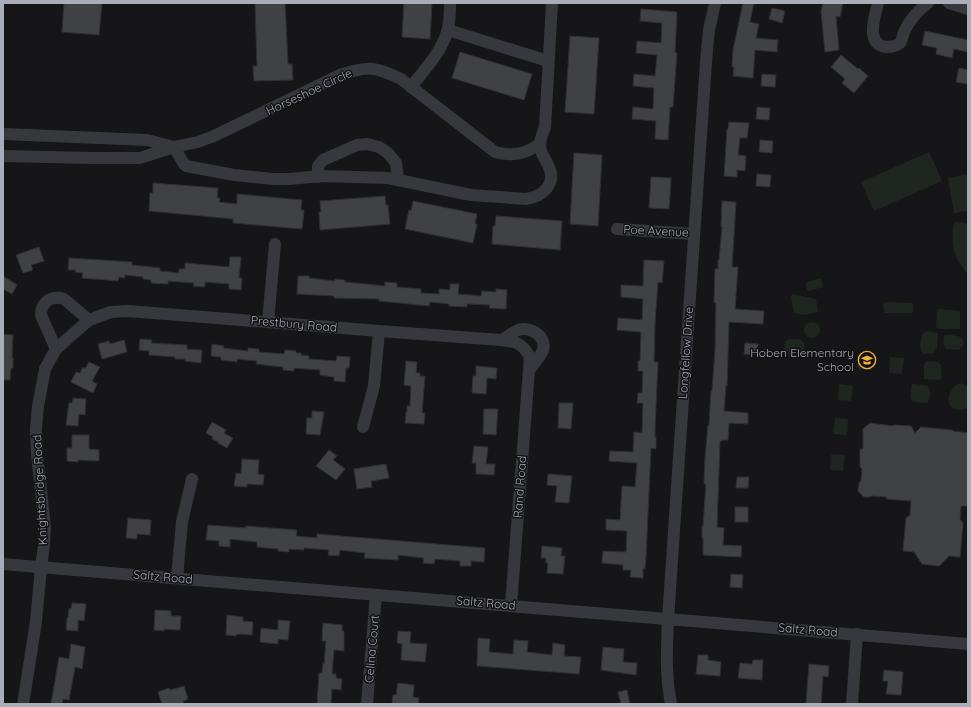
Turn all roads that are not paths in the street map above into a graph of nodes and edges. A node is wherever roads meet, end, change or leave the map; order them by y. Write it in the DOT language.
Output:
graph roads {
  1 [pos="450,3"];
  2 [pos="552,3"];
  3 [pos="715,3"];
  4 [pos="878,3"];
  5 [pos="928,3"];
  6 [pos="949,3"];
  7 [pos="968,9"];
  8 [pos="448,30"];
  9 [pos="548,61"];
  10 [pos="411,87"];
  11 [pos="3,134"];
  12 [pos="99,138"];
  13 [pos="540,144"];
  14 [pos="174,147"];
  15 [pos="3,156"];
  16 [pos="98,158"];
  17 [pos="318,177"];
  18 [pos="398,180"];
  19 [pos="617,229"];
  20 [pos="694,234"];
  21 [pos="275,244"];
  22 [pos="88,320"];
  23 [pos="268,322"];
  24 [pos="379,331"];
  25 [pos="501,340"];
  26 [pos="525,348"];
  27 [pos="56,350"];
  28 [pos="530,369"];
  29 [pos="363,427"];
  30 [pos="192,480"];
  31 [pos="3,564"];
  32 [pos="41,567"];
  33 [pos="177,578"];
  34 [pos="376,595"];
  35 [pos="511,605"];
  36 [pos="668,619"];
  37 [pos="857,634"];
  38 [pos="968,644"];
  39 [pos="22,704"];
  40 [pos="367,704"];
  41 [pos="671,704"];
  42 [pos="852,704"];
  1 -- 8 [label="street"];
  2 -- 9 [label="street"];
  3 -- 20 [label="street, Longfellow Drive"];
  4 -- 5 [label="street"];
  6 -- 7 [label="street"];
  8 -- 9 [label="street"];
  8 -- 10 [label="street"];
  9 -- 13 [label="street"];
  10 -- 13 [label="street, Horseshoe Circle"];
  10 -- 14 [label="street, Horseshoe Circle"];
  11 -- 12 [label="street, Horseshoe Circle"];
  12 -- 14 [label="street, Horseshoe Circle"];
  12 -- 16 [label="street"];
  13 -- 18 [label="street"];
  14 -- 16 [label="street, Horseshoe Circle"];
  14 -- 17 [label="street"];
  15 -- 16 [label="street, Horseshoe Circle"];
  17 -- 18 [label="street"];
  17 -- 18 [label="street"];
  19 -- 20 [label="street, Poe Avenue"];
  20 -- 36 [label="street, Longfellow Drive"];
  21 -- 23 [label="street"];
  22 -- 23 [label="street, Prestbury Road"];
  22 -- 27 [label="street, Prestbury Road"];
  22 -- 27 [label="street"];
  23 -- 24 [label="street, Prestbury Road"];
  24 -- 25 [label="street, Prestbury Road"];
  24 -- 29 [label="street"];
  25 -- 26 [label="street, Prestbury Road"];
  25 -- 28 [label="street, Rand Road"];
  26 -- 28 [label="street, Rand Road"];
  27 -- 32 [label="street, Knightsbridge Road"];
  28 -- 35 [label="street, Rand Road"];
  30 -- 33 [label="street"];
  31 -- 32 [label="street, Saltz Road"];
  32 -- 33 [label="street, Saltz Road"];
  32 -- 39 [label="street, Knightsbridge Road"];
  33 -- 34 [label="street, Saltz Road"];
  34 -- 35 [label="street, Saltz Road"];
  34 -- 40 [label="street, Celina Court"];
  35 -- 36 [label="street, Saltz Road"];
  36 -- 37 [label="street, Saltz Road"];
  36 -- 41 [label="street, Longfellow Drive"];
  37 -- 38 [label="street, Saltz Road"];
  37 -- 42 [label="street"];
}
